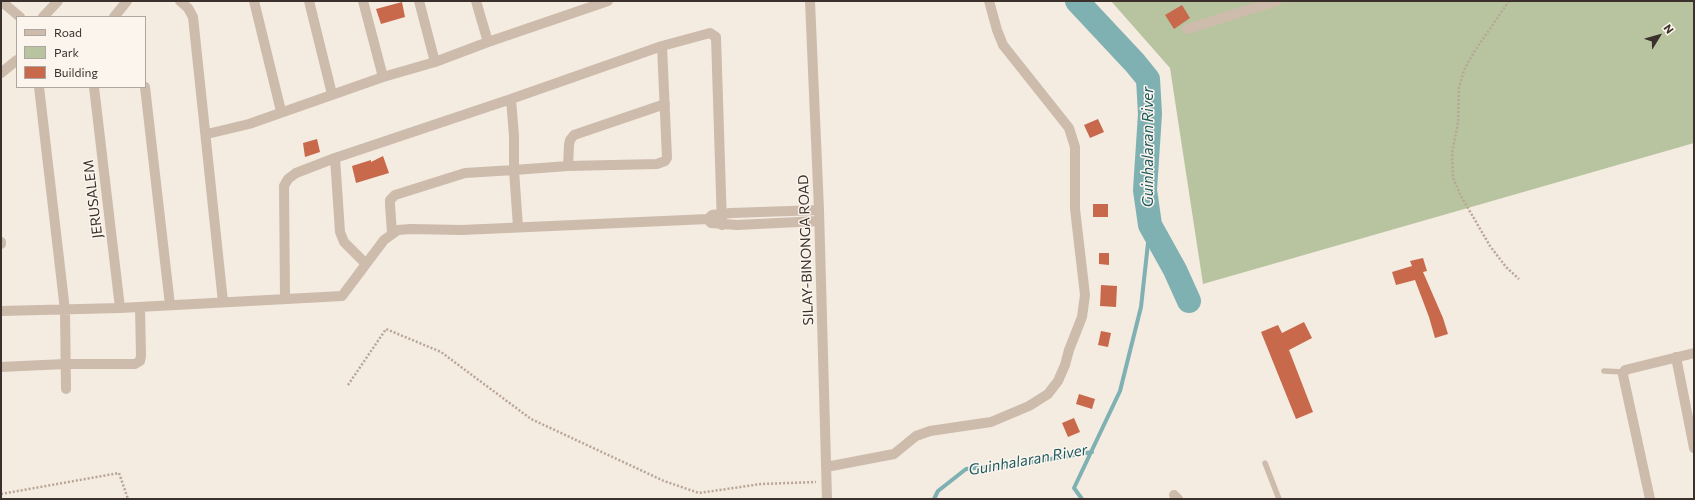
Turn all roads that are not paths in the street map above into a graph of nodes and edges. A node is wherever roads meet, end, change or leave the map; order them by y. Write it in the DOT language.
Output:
graph roads {
  1 [pos="1,1"];
  2 [pos="58,1"];
  3 [pos="127,1"];
  4 [pos="180,1"];
  5 [pos="254,1"];
  6 [pos="309,1"];
  7 [pos="363,1"];
  8 [pos="419,1"];
  9 [pos="476,1"];
  10 [pos="608,1"];
  11 [pos="810,1"];
  12 [pos="989,1"];
  13 [pos="1277,1"];
  14 [pos="19,16"];
  15 [pos="45,16"];
  16 [pos="115,16"];
  17 [pos="1187,29"];
  18 [pos="488,42"];
  19 [pos="662,46"];
  20 [pos="16,61"];
  21 [pos="435,62"];
  22 [pos="1,73"];
  23 [pos="383,76"];
  24 [pos="39,88"];
  25 [pos="94,88"];
  26 [pos="144,88"];
  27 [pos="332,94"];
  28 [pos="511,99"];
  29 [pos="665,104"];
  30 [pos="281,111"];
  31 [pos="207,134"];
  32 [pos="335,158"];
  33 [pos="568,166"];
  34 [pos="514,170"];
  35 [pos="819,210"];
  36 [pos="722,214"];
  37 [pos="708,219"];
  38 [pos="819,221"];
  39 [pos="722,224"];
  40 [pos="518,227"];
  41 [pos="392,233"];
  42 [pos="366,264"];
  43 [pos="284,298"];
  44 [pos="223,302"];
  45 [pos="170,305"];
  46 [pos="140,307"];
  47 [pos="120,308"];
  48 [pos="65,310"];
  49 [pos="1,311"];
  50 [pos="1694,353"];
  51 [pos="1676,357"];
  52 [pos="65,364"];
  53 [pos="1,367"];
  54 [pos="1604,371"];
  55 [pos="1624,372"];
  56 [pos="66,389"];
  57 [pos="1690,407"];
  58 [pos="1694,448"];
  59 [pos="1265,464"];
  60 [pos="826,467"];
  61 [pos="826,499"];
  62 [pos="1279,499"];
  63 [pos="1650,499"];
  1 -- 14 [label="street"];
  2 -- 15 [label="street"];
  3 -- 16 [label="street"];
  4 -- 31 [label="street"];
  5 -- 30 [label="street"];
  6 -- 27 [label="street"];
  7 -- 23 [label="street"];
  8 -- 21 [label="street"];
  9 -- 18 [label="street"];
  10 -- 18 [label="street"];
  11 -- 35 [label="street, SILAY-BINONGA ROAD"];
  12 -- 60 [label="street"];
  13 -- 17 [label="street"];
  18 -- 21 [label="street"];
  19 -- 28 [label="street"];
  19 -- 29 [label="street"];
  19 -- 36 [label="street"];
  20 -- 22 [label="street"];
  21 -- 23 [label="street"];
  23 -- 27 [label="street"];
  24 -- 48 [label="street"];
  25 -- 47 [label="street, JERUSALEM"];
  26 -- 45 [label="street"];
  27 -- 30 [label="street"];
  28 -- 32 [label="street"];
  28 -- 34 [label="street"];
  29 -- 33 [label="street"];
  29 -- 33 [label="street"];
  30 -- 31 [label="street"];
  31 -- 44 [label="street"];
  32 -- 42 [label="street"];
  32 -- 43 [label="street"];
  33 -- 34 [label="street"];
  34 -- 40 [label="street"];
  34 -- 41 [label="street"];
  35 -- 36 [label="street"];
  35 -- 38 [label="street, SILAY-BINONGA ROAD"];
  36 -- 37 [label="street"];
  36 -- 39 [label="street"];
  37 -- 39 [label="street"];
  37 -- 40 [label="street"];
  38 -- 39 [label="street"];
  38 -- 60 [label="street, SILAY-BINONGA ROAD"];
  40 -- 41 [label="street"];
  41 -- 42 [label="street"];
  42 -- 43 [label="street"];
  43 -- 44 [label="street"];
  44 -- 45 [label="street"];
  45 -- 46 [label="street"];
  46 -- 47 [label="street"];
  46 -- 52 [label="street"];
  47 -- 48 [label="street"];
  48 -- 49 [label="street"];
  48 -- 52 [label="street"];
  50 -- 51 [label="street"];
  51 -- 55 [label="street"];
  51 -- 57 [label="street"];
  52 -- 53 [label="street"];
  52 -- 56 [label="street"];
  54 -- 55 [label="lane"];
  55 -- 63 [label="street"];
  57 -- 58 [label="street"];
  59 -- 62 [label="lane"];
  60 -- 61 [label="street, SILAY-BINONGA ROAD"];
}
